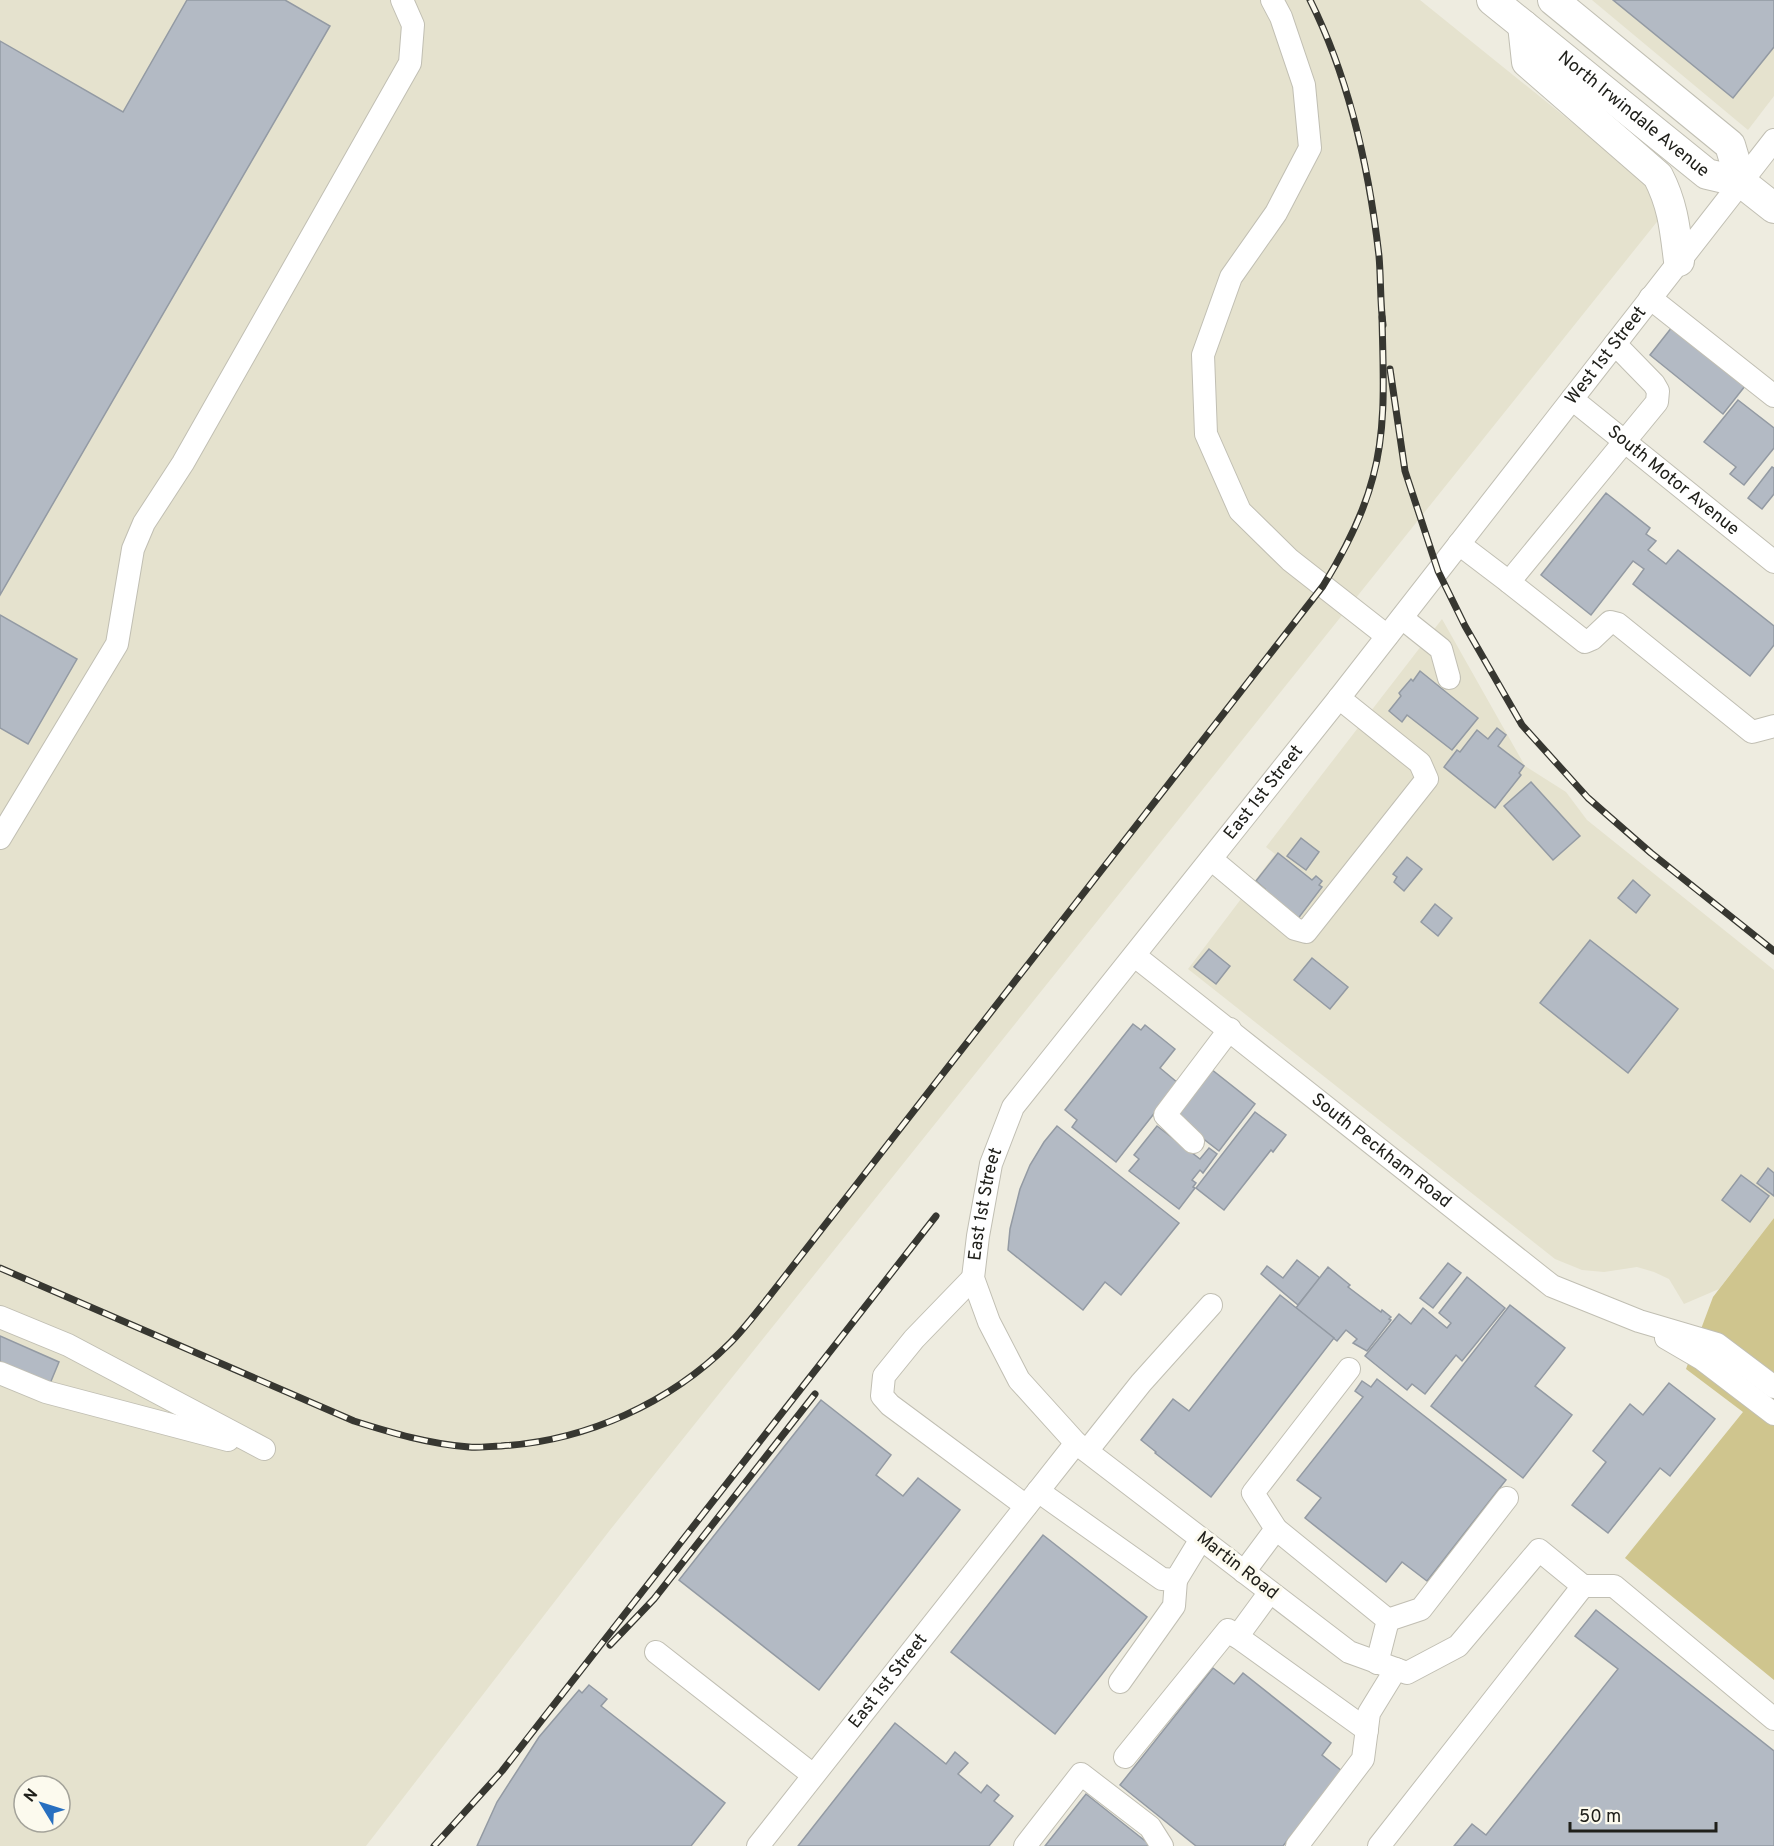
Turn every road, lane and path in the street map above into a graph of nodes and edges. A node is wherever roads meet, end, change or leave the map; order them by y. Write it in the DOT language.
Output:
graph roads {
  1 [pos="402,0"];
  2 [pos="1272,0"];
  3 [pos="1492,0"];
  4 [pos="1553,0"];
  5 [pos="1523,25"];
  6 [pos="1774,140"];
  7 [pos="1741,182"];
  8 [pos="1774,208"];
  9 [pos="1679,261"];
  10 [pos="1650,298"];
  11 [pos="1615,344"];
  12 [pos="1774,396"];
  13 [pos="1572,399"];
  14 [pos="1625,441"];
  15 [pos="1459,544"];
  16 [pos="1774,562"];
  17 [pos="1438,571"];
  18 [pos="1509,582"];
  19 [pos="1402,618"];
  20 [pos="1388,636"];
  21 [pos="1449,678"];
  22 [pos="1339,698"];
  23 [pos="1774,726"];
  24 [pos="0,838"];
  25 [pos="1211,860"];
  26 [pos="1135,956"];
  27 [pos="1230,1029"];
  28 [pos="1193,1142"];
  29 [pos="973,1278"];
  30 [pos="1211,1305"];
  31 [pos="0,1317"];
  32 [pos="1639,1321"];
  33 [pos="1349,1369"];
  34 [pos="0,1372"];
  35 [pos="1774,1387"];
  36 [pos="1774,1414"];
  37 [pos="1082,1447"];
  38 [pos="1032,1498"];
  39 [pos="1507,1498"];
  40 [pos="1276,1529"];
  41 [pos="1201,1539"];
  42 [pos="1244,1572"];
  43 [pos="1176,1580"];
  44 [pos="1583,1586"];
  45 [pos="1270,1592"];
  46 [pos="1388,1620"];
  47 [pos="1237,1637"];
  48 [pos="656,1652"];
  49 [pos="1394,1668"];
  50 [pos="1120,1682"];
  51 [pos="1774,1719"];
  52 [pos="1367,1730"];
  53 [pos="1125,1757"];
  54 [pos="813,1775"];
  55 [pos="758,1846"];
  56 [pos="1025,1846"];
  57 [pos="1161,1846"];
  58 [pos="1297,1846"];
  59 [pos="1378,1846"];
  1 -- 24 [label="street"];
  2 -- 20 [label="street"];
  3 -- 5 [label="main road, North Irwindale Avenue"];
  4 -- 7 [label="main road, North Irwindale Avenue"];
  5 -- 7 [label="main road, North Irwindale Avenue"];
  5 -- 9 [label="main road"];
  6 -- 7 [label="street, West 1st Street"];
  7 -- 8 [label="main road"];
  7 -- 9 [label="street, West 1st Street"];
  9 -- 10 [label="street, West 1st Street"];
  10 -- 11 [label="street, West 1st Street"];
  10 -- 12 [label="street"];
  11 -- 13 [label="street, West 1st Street"];
  11 -- 14 [label="street"];
  13 -- 14 [label="street, South Motor Avenue"];
  13 -- 15 [label="street, West 1st Street"];
  14 -- 16 [label="street, South Motor Avenue"];
  14 -- 18 [label="street"];
  15 -- 17 [label="street, West 1st Street"];
  15 -- 18 [label="street"];
  17 -- 19 [label="street, East 1st Street"];
  18 -- 23 [label="street"];
  19 -- 20 [label="street, East 1st Street"];
  19 -- 21 [label="street"];
  20 -- 22 [label="street, East 1st Street"];
  22 -- 25 [label="street, East 1st Street"];
  22 -- 25 [label="street"];
  25 -- 26 [label="street, East 1st Street"];
  26 -- 27 [label="street, South Peckham Road"];
  26 -- 29 [label="street, East 1st Street"];
  27 -- 28 [label="street"];
  27 -- 32 [label="street, South Peckham Road"];
  29 -- 37 [label="street, East 1st Street"];
  29 -- 38 [label="street"];
  30 -- 37 [label="street"];
  31 -- 34 [label="street"];
  32 -- 35 [label="street"];
  32 -- 36 [label="street"];
  33 -- 40 [label="street"];
  37 -- 38 [label="street, East 1st Street"];
  37 -- 41 [label="street, Martin Road"];
  38 -- 43 [label="street"];
  38 -- 54 [label="street, East 1st Street"];
  39 -- 46 [label="street"];
  40 -- 42 [label="street"];
  40 -- 46 [label="street"];
  41 -- 42 [label="street, Martin Road"];
  41 -- 43 [label="street"];
  42 -- 45 [label="street, Martin Road"];
  43 -- 50 [label="street"];
  44 -- 49 [label="street"];
  44 -- 51 [label="street"];
  44 -- 59 [label="street"];
  45 -- 47 [label="street"];
  45 -- 49 [label="street, Martin Road"];
  46 -- 49 [label="street"];
  47 -- 52 [label="street"];
  47 -- 53 [label="street"];
  48 -- 54 [label="street"];
  49 -- 52 [label="street"];
  52 -- 58 [label="street"];
  54 -- 55 [label="street, East 1st Street"];
  56 -- 57 [label="street"];
}
